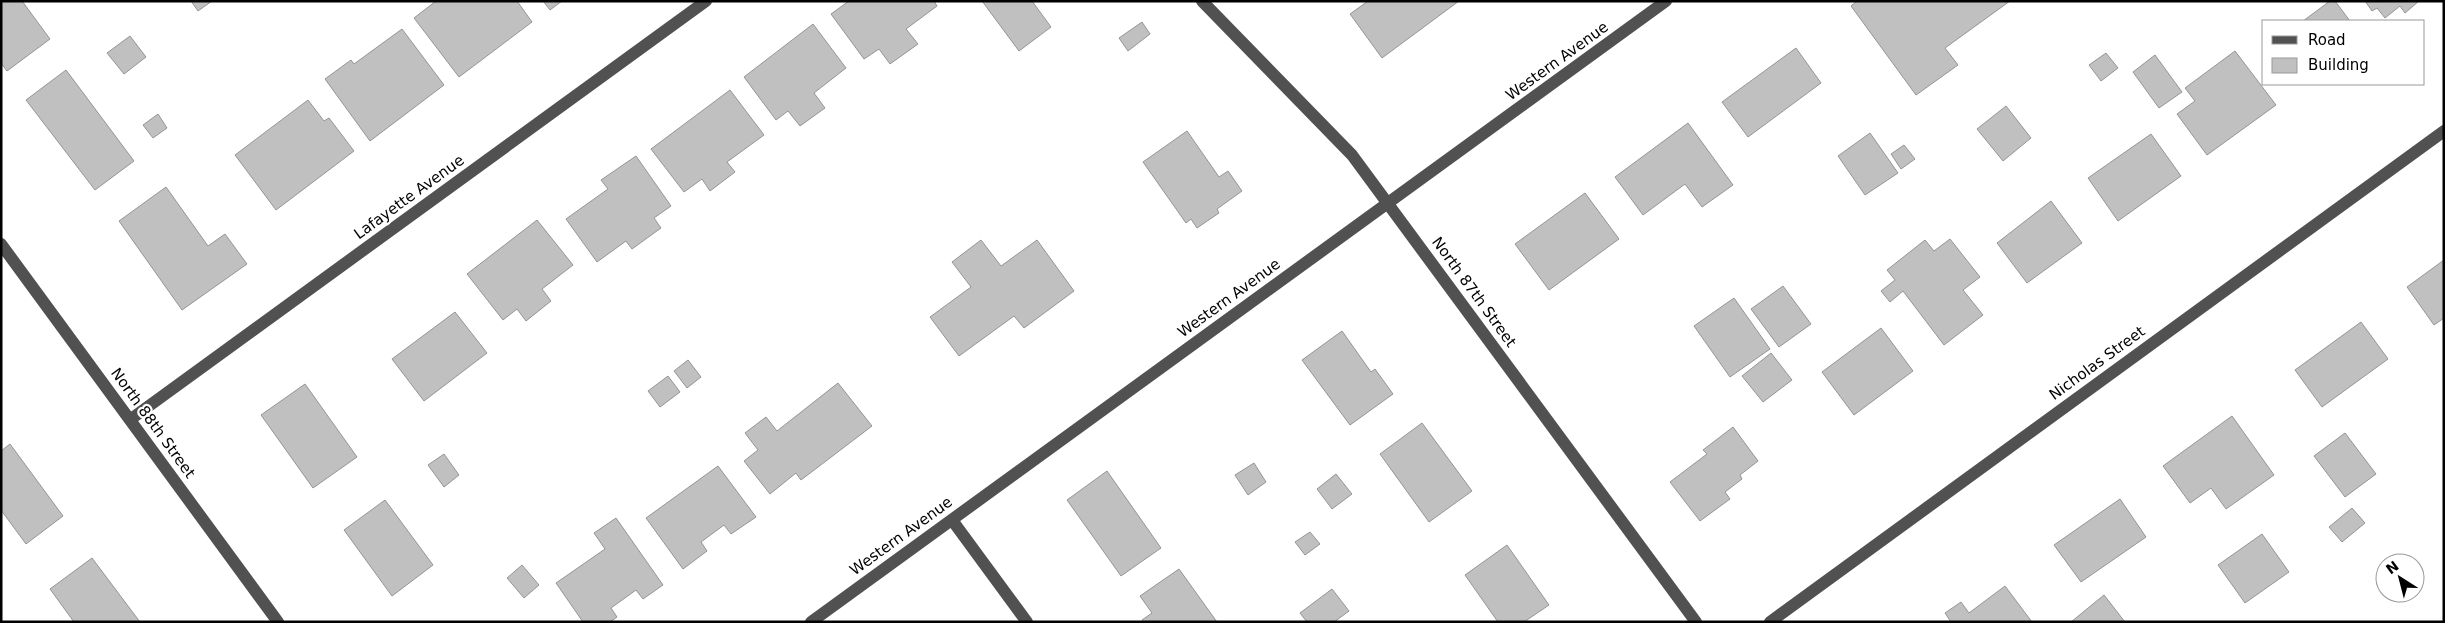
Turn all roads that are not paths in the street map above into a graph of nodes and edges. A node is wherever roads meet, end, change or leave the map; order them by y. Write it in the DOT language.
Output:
graph roads {
  1 [pos="706,1"];
  2 [pos="1202,1"];
  3 [pos="1666,1"];
  4 [pos="2444,132"];
  5 [pos="1388,203"];
  6 [pos="1,244"];
  7 [pos="131,419"];
  8 [pos="952,520"];
  9 [pos="278,622"];
  10 [pos="811,622"];
  11 [pos="1027,622"];
  12 [pos="1696,622"];
  13 [pos="1770,622"];
  1 -- 7 [label="street, Lafayette Avenue"];
  2 -- 5 [label="street, North 87th Street"];
  3 -- 5 [label="street, Western Avenue"];
  4 -- 13 [label="street, Nicholas Street"];
  5 -- 8 [label="street, Western Avenue"];
  5 -- 12 [label="street, North 87th Street"];
  6 -- 7 [label="street, North 88th Street"];
  7 -- 9 [label="street, North 88th Street"];
  8 -- 10 [label="street, Western Avenue"];
  8 -- 11 [label="street"];
}
